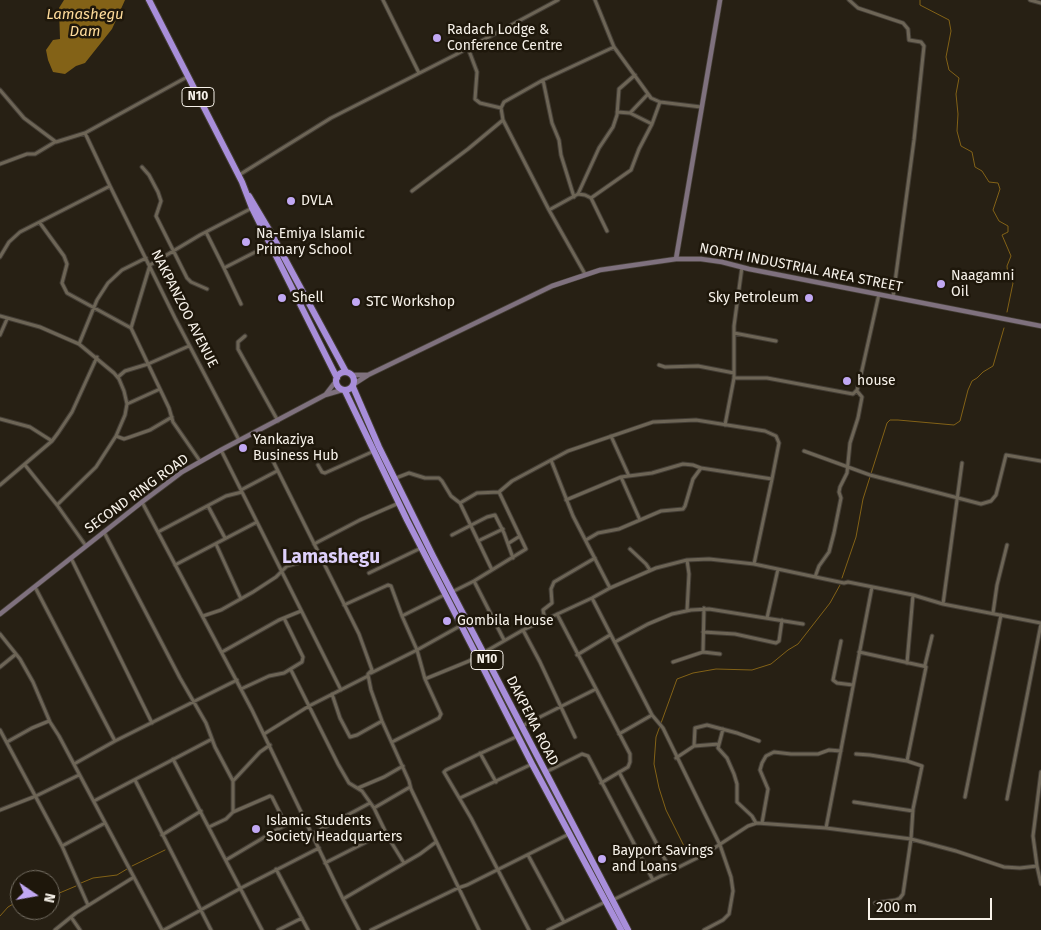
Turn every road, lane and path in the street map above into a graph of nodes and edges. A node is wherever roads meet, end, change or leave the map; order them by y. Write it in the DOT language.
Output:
graph roads {
  1 [pos="149,0"];
  2 [pos="382,0"];
  3 [pos="558,0"];
  4 [pos="595,0"];
  5 [pos="720,0"];
  6 [pos="848,0"];
  7 [pos="1030,0"];
  8 [pos="1041,3"];
  9 [pos="614,47"];
  10 [pos="468,48"];
  11 [pos="420,72"];
  12 [pos="188,76"];
  13 [pos="635,76"];
  14 [pos="543,80"];
  15 [pos="0,90"];
  16 [pos="648,94"];
  17 [pos="660,102"];
  18 [pos="501,108"];
  19 [pos="701,108"];
  20 [pos="617,112"];
  21 [pos="630,113"];
  22 [pos="503,120"];
  23 [pos="652,124"];
  24 [pos="85,133"];
  25 [pos="56,142"];
  26 [pos="0,164"];
  27 [pos="142,167"];
  28 [pos="239,176"];
  29 [pos="110,186"];
  30 [pos="412,191"];
  31 [pos="247,194"];
  32 [pos="576,195"];
  33 [pos="591,198"];
  34 [pos="252,208"];
  35 [pos="549,210"];
  36 [pos="40,222"];
  37 [pos="607,231"];
  38 [pos="206,232"];
  39 [pos="270,245"];
  40 [pos="173,251"];
  41 [pos="0,257"];
  42 [pos="146,258"];
  43 [pos="676,258"];
  44 [pos="288,264"];
  45 [pos="150,265"];
  46 [pos="281,267"];
  47 [pos="742,267"];
  48 [pos="224,268"];
  49 [pos="585,274"];
  50 [pos="207,288"];
  51 [pos="879,294"];
  52 [pos="893,297"];
  53 [pos="241,304"];
  54 [pos="94,308"];
  55 [pos="0,316"];
  56 [pos="7,319"];
  57 [pos="1041,326"];
  58 [pos="131,328"];
  59 [pos="734,333"];
  60 [pos="0,335"];
  61 [pos="245,336"];
  62 [pos="776,341"];
  63 [pos="80,344"];
  64 [pos="189,346"];
  65 [pos="97,357"];
  66 [pos="148,364"];
  67 [pos="659,364"];
  68 [pos="734,373"];
  69 [pos="348,374"];
  70 [pos="368,374"];
  71 [pos="118,377"];
  72 [pos="734,378"];
  73 [pos="337,379"];
  74 [pos="353,385"];
  75 [pos="160,389"];
  76 [pos="343,390"];
  77 [pos="857,391"];
  78 [pos="325,395"];
  79 [pos="127,404"];
  80 [pos="172,417"];
  81 [pos="0,419"];
  82 [pos="278,421"];
  83 [pos="725,425"];
  84 [pos="116,436"];
  85 [pos="611,436"];
  86 [pos="239,440"];
  87 [pos="52,441"];
  88 [pos="221,450"];
  89 [pos="374,451"];
  90 [pos="804,452"];
  91 [pos="270,457"];
  92 [pos="551,460"];
  93 [pos="200,461"];
  94 [pos="1041,461"];
  95 [pos="962,463"];
  96 [pos="25,465"];
  97 [pos="318,465"];
  98 [pos="849,467"];
  99 [pos="700,468"];
  100 [pos="277,471"];
  101 [pos="629,476"];
  102 [pos="621,477"];
  103 [pos="395,478"];
  104 [pos="772,479"];
  105 [pos="0,485"];
  106 [pos="241,491"];
  107 [pos="499,492"];
  108 [pos="957,497"];
  109 [pos="566,500"];
  110 [pos="142,502"];
  111 [pos="399,503"];
  112 [pos="460,503"];
  113 [pos="57,506"];
  114 [pos="208,506"];
  115 [pos="640,520"];
  116 [pos="257,522"];
  117 [pos="470,525"];
  118 [pos="503,529"];
  119 [pos="104,532"];
  120 [pos="158,532"];
  121 [pos="452,535"];
  122 [pos="520,536"];
  123 [pos="225,538"];
  124 [pos="586,540"];
  125 [pos="478,541"];
  126 [pos="509,543"];
  127 [pos="216,544"];
  128 [pos="314,544"];
  129 [pos="1007,545"];
  130 [pos="86,546"];
  131 [pos="422,548"];
  132 [pos="630,549"];
  133 [pos="320,557"];
  134 [pos="71,558"];
  135 [pos="514,558"];
  136 [pos="595,558"];
  137 [pos="687,560"];
  138 [pos="754,564"];
  139 [pos="176,565"];
  140 [pos="778,568"];
  141 [pos="492,570"];
  142 [pos="650,570"];
  143 [pos="281,572"];
  144 [pos="369,573"];
  145 [pos="815,577"];
  146 [pos="474,581"];
  147 [pos="35,587"];
  148 [pos="872,587"];
  149 [pos="610,588"];
  150 [pos="449,593"];
  151 [pos="913,595"];
  152 [pos="592,598"];
  153 [pos="241,599"];
  154 [pos="943,604"];
  155 [pos="344,605"];
  156 [pos="704,608"];
  157 [pos="687,610"];
  158 [pos="301,611"];
  159 [pos="993,613"];
  160 [pos="0,614"];
  161 [pos="557,614"];
  162 [pos="1001,615"];
  163 [pos="203,616"];
  164 [pos="402,616"];
  165 [pos="284,618"];
  166 [pos="768,618"];
  167 [pos="545,620"];
  168 [pos="782,620"];
  169 [pos="803,624"];
  170 [pos="1041,624"];
  171 [pos="461,625"];
  172 [pos="523,630"];
  173 [pos="703,632"];
  174 [pos="0,634"];
  175 [pos="610,634"];
  176 [pos="932,636"];
  177 [pos="504,640"];
  178 [pos="841,641"];
  179 [pos="615,642"];
  180 [pos="417,650"];
  181 [pos="222,652"];
  182 [pos="703,652"];
  183 [pos="859,652"];
  184 [pos="16,654"];
  185 [pos="720,654"];
  186 [pos="480,655"];
  187 [pos="577,655"];
  188 [pos="673,662"];
  189 [pos="907,663"];
  190 [pos="923,666"];
  191 [pos="0,667"];
  192 [pos="291,670"];
  193 [pos="368,674"];
  194 [pos="425,679"];
  195 [pos="237,680"];
  196 [pos="853,685"];
  197 [pos="241,689"];
  198 [pos="596,689"];
  199 [pos="341,690"];
  200 [pos="332,694"];
  201 [pos="194,702"];
  202 [pos="309,706"];
  203 [pos="561,707"];
  204 [pos="652,715"];
  205 [pos="382,720"];
  206 [pos="50,721"];
  207 [pos="152,723"];
  208 [pos="521,727"];
  209 [pos="723,729"];
  210 [pos="0,730"];
  211 [pos="264,734"];
  212 [pos="619,734"];
  213 [pos="518,736"];
  214 [pos="575,737"];
  215 [pos="212,739"];
  216 [pos="115,741"];
  217 [pos="6,742"];
  218 [pos="392,742"];
  219 [pos="759,742"];
  220 [pos="719,744"];
  221 [pos="270,745"];
  222 [pos="694,746"];
  223 [pos="841,751"];
  224 [pos="480,753"];
  225 [pos="856,754"];
  226 [pos="676,758"];
  227 [pos="173,759"];
  228 [pos="907,761"];
  229 [pos="74,764"];
  230 [pos="532,764"];
  231 [pos="403,766"];
  232 [pos="619,772"];
  233 [pos="1041,772"];
  234 [pos="545,773"];
  235 [pos="80,775"];
  236 [pos="135,780"];
  237 [pos="233,781"];
  238 [pos="496,782"];
  239 [pos="601,782"];
  240 [pos="410,787"];
  241 [pos="358,788"];
  242 [pos="36,796"];
  243 [pos="965,796"];
  244 [pos="460,798"];
  245 [pos="1007,799"];
  246 [pos="94,801"];
  247 [pos="854,802"];
  248 [pos="370,803"];
  249 [pos="374,808"];
  250 [pos="0,810"];
  251 [pos="200,811"];
  252 [pos="913,811"];
  253 [pos="233,812"];
  254 [pos="304,816"];
  255 [pos="1034,819"];
  256 [pos="1041,819"];
  257 [pos="105,823"];
  258 [pos="756,823"];
  259 [pos="762,823"];
  260 [pos="286,825"];
  261 [pos="209,827"];
  262 [pos="826,828"];
  263 [pos="386,832"];
  264 [pos="312,834"];
  265 [pos="569,834"];
  266 [pos="162,835"];
  267 [pos="911,839"];
  268 [pos="436,842"];
  269 [pos="720,845"];
  270 [pos="62,846"];
  271 [pos="319,848"];
  272 [pos="528,855"];
  273 [pos="226,860"];
  274 [pos="325,863"];
  275 [pos="404,863"];
  276 [pos="1037,866"];
  277 [pos="276,870"];
  278 [pos="498,870"];
  279 [pos="671,871"];
  280 [pos="134,877"];
  281 [pos="1040,878"];
  282 [pos="652,880"];
  283 [pos="1041,884"];
  284 [pos="241,888"];
  285 [pos="458,888"];
  286 [pos="343,899"];
  287 [pos="609,901"];
  288 [pos="876,903"];
  289 [pos="88,905"];
  290 [pos="201,911"];
  291 [pos="71,917"];
  292 [pos="302,918"];
  293 [pos="564,922"];
  294 [pos="55,930"];
  295 [pos="80,930"];
  296 [pos="163,930"];
  297 [pos="210,930"];
  298 [pos="262,930"];
  299 [pos="278,930"];
  300 [pos="308,930"];
  301 [pos="359,930"];
  302 [pos="371,930"];
  303 [pos="479,930"];
  304 [pos="529,930"];
  305 [pos="548,930"];
  306 [pos="620,930"];
  307 [pos="628,930"];
  308 [pos="704,930"];
  1 -- 12 [label="highway, N10"];
  2 -- 11 [label="street"];
  3 -- 10 [label="street"];
  4 -- 9 [label="street"];
  5 -- 19 [label="main road"];
  6 -- 52 [label="street"];
  7 -- 8 [label="street"];
  9 -- 13 [label="street"];
  9 -- 14 [label="street"];
  10 -- 11 [label="street"];
  10 -- 18 [label="street"];
  11 -- 28 [label="street"];
  12 -- 24 [label="street"];
  12 -- 28 [label="highway, N10"];
  13 -- 16 [label="street"];
  13 -- 20 [label="street"];
  14 -- 18 [label="street"];
  14 -- 32 [label="street"];
  15 -- 25 [label="street"];
  16 -- 17 [label="street"];
  16 -- 21 [label="street"];
  17 -- 19 [label="street"];
  17 -- 23 [label="street"];
  18 -- 22 [label="street"];
  19 -- 43 [label="main road"];
  20 -- 21 [label="street"];
  20 -- 32 [label="street"];
  21 -- 23 [label="street"];
  22 -- 30 [label="street"];
  22 -- 35 [label="street"];
  23 -- 33 [label="street"];
  24 -- 25 [label="street"];
  24 -- 29 [label="street, NAKPANZOO AVENUE"];
  25 -- 26 [label="street"];
  27 -- 40 [label="street"];
  28 -- 31 [label="highway, N10"];
  29 -- 36 [label="street"];
  29 -- 42 [label="street, NAKPANZOO AVENUE"];
  31 -- 34 [label="highway, N10"];
  31 -- 44 [label="highway, N10"];
  32 -- 33 [label="street"];
  32 -- 35 [label="street"];
  33 -- 37 [label="street"];
  34 -- 38 [label="street"];
  34 -- 39 [label="highway, N10"];
  35 -- 49 [label="street"];
  36 -- 41 [label="street"];
  36 -- 54 [label="street"];
  38 -- 40 [label="street"];
  38 -- 48 [label="street"];
  39 -- 46 [label="highway, N10"];
  39 -- 48 [label="street"];
  40 -- 45 [label="street"];
  40 -- 50 [label="street"];
  42 -- 45 [label="street, NAKPANZOO AVENUE"];
  42 -- 54 [label="street"];
  43 -- 47 [label="main road, NORTH INDUSTRIAL AREA STREET"];
  43 -- 49 [label="main road, NORTH INDUSTRIAL AREA STREET"];
  44 -- 46 [label="highway"];
  44 -- 69 [label="highway, N10"];
  45 -- 58 [label="street"];
  45 -- 64 [label="street, NAKPANZOO AVENUE"];
  46 -- 73 [label="highway, N10"];
  47 -- 51 [label="main road, NORTH INDUSTRIAL AREA STREET"];
  47 -- 59 [label="street"];
  48 -- 53 [label="street"];
  49 -- 70 [label="main road, NORTH INDUSTRIAL AREA STREET"];
  51 -- 52 [label="main road, NORTH INDUSTRIAL AREA STREET"];
  51 -- 77 [label="street"];
  52 -- 57 [label="main road, NORTH INDUSTRIAL AREA STREET"];
  54 -- 58 [label="street"];
  54 -- 63 [label="street"];
  55 -- 56 [label="street"];
  56 -- 60 [label="street"];
  56 -- 63 [label="street"];
  58 -- 66 [label="street"];
  59 -- 62 [label="street"];
  59 -- 68 [label="street"];
  61 -- 82 [label="street"];
  63 -- 65 [label="street"];
  64 -- 66 [label="street"];
  64 -- 86 [label="street, NAKPANZOO AVENUE"];
  65 -- 71 [label="street"];
  65 -- 87 [label="street"];
  66 -- 71 [label="street"];
  66 -- 75 [label="street"];
  67 -- 68 [label="street"];
  68 -- 72 [label="street"];
  69 -- 70 [label="main road, NORTH INDUSTRIAL AREA STREET"];
  69 -- 73 [label="highway"];
  69 -- 74 [label="highway, N10"];
  70 -- 74 [label="main road, NORTH INDUSTRIAL AREA STREET"];
  71 -- 79 [label="street"];
  72 -- 77 [label="street"];
  72 -- 83 [label="street"];
  73 -- 76 [label="highway, N10"];
  73 -- 78 [label="main road, SECOND RING ROAD"];
  74 -- 76 [label="highway"];
  74 -- 103 [label="highway, DAKPEMA ROAD / N10"];
  75 -- 79 [label="street"];
  75 -- 80 [label="street"];
  76 -- 78 [label="main road, SECOND RING ROAD"];
  76 -- 89 [label="highway, DAKPEMA ROAD / N10"];
  77 -- 98 [label="street"];
  78 -- 82 [label="main road, SECOND RING ROAD"];
  79 -- 84 [label="street"];
  80 -- 84 [label="street"];
  80 -- 93 [label="street"];
  81 -- 87 [label="street"];
  82 -- 86 [label="main road, SECOND RING ROAD"];
  83 -- 85 [label="street"];
  83 -- 104 [label="street"];
  84 -- 113 [label="street"];
  85 -- 92 [label="street"];
  85 -- 101 [label="street"];
  86 -- 88 [label="main road, SECOND RING ROAD"];
  87 -- 96 [label="street"];
  88 -- 93 [label="main road, SECOND RING ROAD"];
  88 -- 106 [label="street"];
  89 -- 97 [label="street"];
  89 -- 111 [label="highway, DAKPEMA ROAD / N10"];
  90 -- 98 [label="street"];
  91 -- 100 [label="street"];
  92 -- 107 [label="street"];
  92 -- 109 [label="street"];
  93 -- 110 [label="main road, SECOND RING ROAD"];
  94 -- 108 [label="street"];
  95 -- 108 [label="street"];
  96 -- 105 [label="street"];
  96 -- 113 [label="street"];
  98 -- 108 [label="street"];
  98 -- 145 [label="street"];
  99 -- 101 [label="street"];
  99 -- 104 [label="street"];
  99 -- 115 [label="street"];
  100 -- 106 [label="street"];
  100 -- 128 [label="street"];
  101 -- 102 [label="street"];
  102 -- 109 [label="street"];
  102 -- 115 [label="street"];
  103 -- 112 [label="street"];
  103 -- 150 [label="highway, DAKPEMA ROAD / N10"];
  104 -- 138 [label="street"];
  106 -- 114 [label="street"];
  106 -- 116 [label="street"];
  107 -- 112 [label="street"];
  107 -- 122 [label="street"];
  108 -- 154 [label="street"];
  109 -- 124 [label="street"];
  110 -- 119 [label="main road, SECOND RING ROAD"];
  110 -- 120 [label="street"];
  111 -- 128 [label="street"];
  111 -- 131 [label="highway, DAKPEMA ROAD / N10"];
  112 -- 117 [label="street"];
  113 -- 130 [label="street"];
  114 -- 120 [label="street"];
  114 -- 123 [label="street"];
  115 -- 124 [label="street"];
  116 -- 123 [label="street"];
  116 -- 143 [label="street"];
  117 -- 118 [label="street"];
  117 -- 121 [label="street"];
  117 -- 125 [label="street"];
  118 -- 125 [label="street"];
  118 -- 126 [label="street"];
  119 -- 130 [label="main road, SECOND RING ROAD"];
  119 -- 201 [label="street"];
  120 -- 139 [label="street"];
  122 -- 126 [label="street"];
  122 -- 135 [label="street"];
  123 -- 127 [label="street"];
  124 -- 136 [label="street"];
  125 -- 141 [label="street"];
  126 -- 135 [label="street"];
  127 -- 139 [label="street"];
  127 -- 153 [label="street"];
  128 -- 133 [label="street"];
  129 -- 159 [label="street"];
  130 -- 134 [label="main road, SECOND RING ROAD"];
  131 -- 144 [label="street"];
  131 -- 150 [label="highway, DAKPEMA ROAD / N10"];
  132 -- 142 [label="street"];
  133 -- 143 [label="street"];
  133 -- 155 [label="street"];
  134 -- 147 [label="main road, SECOND RING ROAD"];
  134 -- 207 [label="street"];
  135 -- 141 [label="street"];
  136 -- 149 [label="street"];
  136 -- 167 [label="street"];
  137 -- 138 [label="street"];
  137 -- 142 [label="street"];
  137 -- 157 [label="street"];
  138 -- 140 [label="street"];
  139 -- 163 [label="street"];
  140 -- 145 [label="street"];
  140 -- 166 [label="street"];
  141 -- 146 [label="street"];
  142 -- 149 [label="street"];
  143 -- 153 [label="street"];
  143 -- 158 [label="street"];
  145 -- 148 [label="street"];
  146 -- 150 [label="street"];
  146 -- 177 [label="street"];
  147 -- 160 [label="main road, SECOND RING ROAD"];
  147 -- 216 [label="street"];
  148 -- 151 [label="street"];
  148 -- 183 [label="street"];
  149 -- 152 [label="street"];
  150 -- 164 [label="street"];
  150 -- 171 [label="highway, DAKPEMA ROAD / N10"];
  150 -- 186 [label="highway, DAKPEMA ROAD / N10"];
  151 -- 154 [label="street"];
  151 -- 189 [label="street"];
  152 -- 161 [label="street"];
  152 -- 175 [label="street"];
  153 -- 163 [label="street"];
  154 -- 159 [label="street"];
  155 -- 164 [label="street"];
  155 -- 193 [label="street"];
  156 -- 157 [label="street"];
  156 -- 166 [label="street"];
  156 -- 173 [label="street"];
  157 -- 179 [label="street"];
  158 -- 165 [label="street"];
  158 -- 199 [label="street"];
  159 -- 162 [label="street"];
  161 -- 167 [label="street"];
  161 -- 187 [label="street"];
  162 -- 170 [label="street"];
  162 -- 243 [label="street"];
  163 -- 181 [label="street"];
  164 -- 180 [label="street"];
  165 -- 181 [label="street"];
  165 -- 192 [label="street"];
  166 -- 168 [label="street"];
  167 -- 172 [label="street"];
  168 -- 169 [label="street"];
  168 -- 173 [label="street"];
  170 -- 245 [label="street"];
  171 -- 180 [label="street"];
  171 -- 186 [label="highway, DAKPEMA ROAD / N10"];
  172 -- 177 [label="street"];
  172 -- 203 [label="street"];
  173 -- 182 [label="street"];
  174 -- 184 [label="street"];
  175 -- 179 [label="street"];
  175 -- 187 [label="street"];
  176 -- 190 [label="street"];
  177 -- 186 [label="street"];
  178 -- 196 [label="street"];
  179 -- 204 [label="street"];
  180 -- 193 [label="street"];
  180 -- 194 [label="street"];
  181 -- 195 [label="street"];
  182 -- 185 [label="street"];
  182 -- 188 [label="street"];
  183 -- 189 [label="street"];
  183 -- 196 [label="street"];
  184 -- 191 [label="street"];
  184 -- 206 [label="street"];
  186 -- 194 [label="street"];
  186 -- 208 [label="highway, DAKPEMA ROAD / N10"];
  186 -- 213 [label="highway, DAKPEMA ROAD / N10"];
  187 -- 198 [label="street"];
  189 -- 190 [label="street"];
  190 -- 228 [label="street"];
  192 -- 197 [label="street"];
  192 -- 202 [label="street"];
  193 -- 199 [label="street"];
  193 -- 205 [label="street"];
  194 -- 218 [label="street"];
  195 -- 197 [label="street"];
  195 -- 201 [label="street"];
  196 -- 223 [label="street"];
  197 -- 211 [label="street"];
  198 -- 203 [label="street"];
  198 -- 212 [label="street"];
  199 -- 200 [label="street"];
  200 -- 202 [label="street"];
  200 -- 205 [label="street"];
  201 -- 207 [label="street"];
  201 -- 215 [label="street"];
  202 -- 211 [label="street"];
  202 -- 241 [label="street"];
  203 -- 208 [label="street"];
  203 -- 214 [label="street"];
  204 -- 212 [label="street"];
  204 -- 226 [label="street"];
  205 -- 218 [label="street"];
  206 -- 217 [label="street"];
  206 -- 229 [label="street"];
  207 -- 216 [label="street"];
  208 -- 234 [label="highway, DAKPEMA ROAD / N10"];
  209 -- 219 [label="street"];
  209 -- 220 [label="street"];
  209 -- 222 [label="street"];
  210 -- 217 [label="street"];
  211 -- 221 [label="street"];
  212 -- 232 [label="street"];
  213 -- 224 [label="street"];
  213 -- 230 [label="highway, DAKPEMA ROAD / N10"];
  215 -- 227 [label="street"];
  215 -- 237 [label="street"];
  216 -- 229 [label="street"];
  217 -- 242 [label="street"];
  218 -- 231 [label="street"];
  220 -- 222 [label="street"];
  220 -- 258 [label="street"];
  221 -- 237 [label="street"];
  221 -- 254 [label="street"];
  222 -- 226 [label="street"];
  223 -- 259 [label="street"];
  223 -- 262 [label="street"];
  224 -- 238 [label="street"];
  224 -- 244 [label="street"];
  225 -- 228 [label="street"];
  226 -- 269 [label="street"];
  227 -- 236 [label="street"];
  227 -- 251 [label="street"];
  228 -- 252 [label="street"];
  229 -- 235 [label="street"];
  230 -- 238 [label="street"];
  230 -- 265 [label="highway, DAKPEMA ROAD / N10"];
  231 -- 240 [label="street"];
  231 -- 241 [label="street"];
  232 -- 239 [label="street"];
  232 -- 279 [label="street"];
  233 -- 255 [label="street"];
  234 -- 239 [label="street"];
  234 -- 287 [label="highway, DAKPEMA ROAD / N10"];
  235 -- 242 [label="street"];
  235 -- 246 [label="street"];
  236 -- 246 [label="street"];
  236 -- 266 [label="street"];
  237 -- 253 [label="street"];
  238 -- 244 [label="street"];
  239 -- 282 [label="street"];
  240 -- 249 [label="street"];
  240 -- 268 [label="street"];
  241 -- 248 [label="street"];
  242 -- 250 [label="street"];
  242 -- 270 [label="street"];
  244 -- 278 [label="street"];
  246 -- 257 [label="street"];
  247 -- 252 [label="street"];
  248 -- 249 [label="street"];
  248 -- 264 [label="street"];
  249 -- 263 [label="street"];
  251 -- 261 [label="street"];
  251 -- 266 [label="street"];
  252 -- 267 [label="street"];
  253 -- 260 [label="street"];
  253 -- 261 [label="street"];
  254 -- 260 [label="street"];
  254 -- 264 [label="street"];
  255 -- 256 [label="street"];
  255 -- 276 [label="street"];
  257 -- 270 [label="street"];
  257 -- 280 [label="street"];
  258 -- 259 [label="street"];
  258 -- 269 [label="street"];
  259 -- 262 [label="street"];
  260 -- 273 [label="street"];
  261 -- 273 [label="street"];
  262 -- 267 [label="street"];
  263 -- 274 [label="street"];
  263 -- 275 [label="street"];
  264 -- 271 [label="street"];
  265 -- 272 [label="street"];
  265 -- 287 [label="highway, DAKPEMA ROAD / N10"];
  266 -- 290 [label="street"];
  267 -- 276 [label="street"];
  267 -- 288 [label="street"];
  268 -- 275 [label="street"];
  268 -- 285 [label="street"];
  269 -- 279 [label="street"];
  269 -- 308 [label="street"];
  270 -- 289 [label="street"];
  271 -- 274 [label="street"];
  271 -- 277 [label="street"];
  272 -- 278 [label="street"];
  272 -- 293 [label="street"];
  273 -- 284 [label="street"];
  274 -- 286 [label="street"];
  275 -- 286 [label="street"];
  276 -- 281 [label="street"];
  277 -- 284 [label="street"];
  277 -- 292 [label="street"];
  278 -- 285 [label="street"];
  278 -- 304 [label="street"];
  279 -- 282 [label="street"];
  280 -- 289 [label="street"];
  280 -- 296 [label="street"];
  281 -- 283 [label="street"];
  282 -- 287 [label="street"];
  284 -- 290 [label="street"];
  284 -- 298 [label="street"];
  285 -- 302 [label="street"];
  285 -- 303 [label="street"];
  286 -- 301 [label="street"];
  287 -- 293 [label="street"];
  287 -- 306 [label="highway, DAKPEMA ROAD / N10"];
  287 -- 307 [label="highway, DAKPEMA ROAD / N10"];
  289 -- 291 [label="street"];
  290 -- 296 [label="street"];
  290 -- 297 [label="street"];
  291 -- 294 [label="street"];
  291 -- 295 [label="street"];
  292 -- 299 [label="street"];
  292 -- 300 [label="street"];
  293 -- 305 [label="street"];
}
